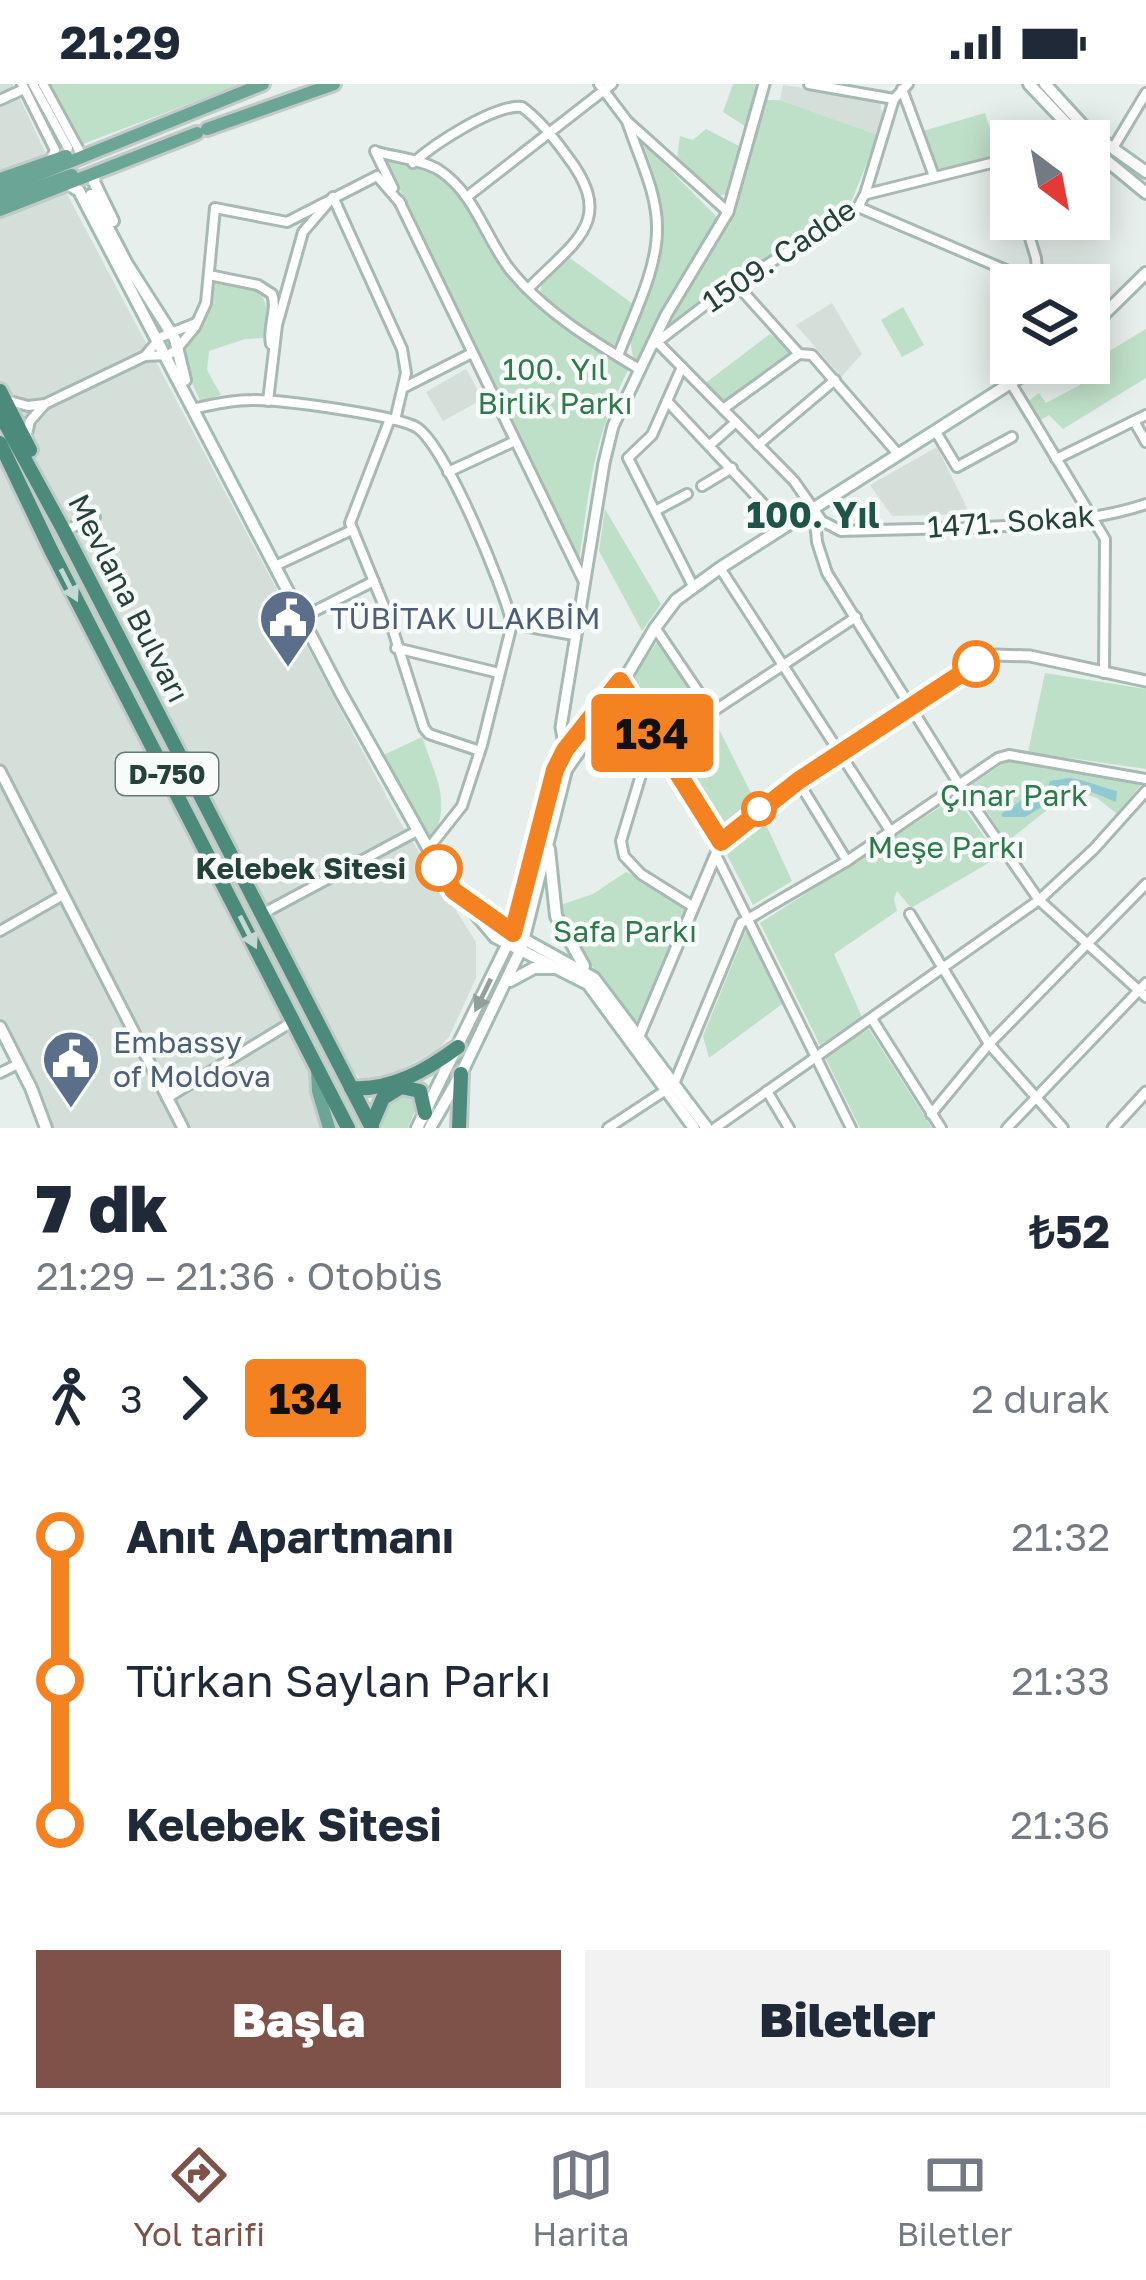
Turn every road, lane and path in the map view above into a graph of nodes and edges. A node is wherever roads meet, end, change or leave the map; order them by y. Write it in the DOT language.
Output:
graph roads {
  1 [pos="43,84"];
  2 [pos="262,84"];
  3 [pos="334,84"];
  4 [pos="764,84"];
  5 [pos="809,84"];
  6 [pos="1029,84"];
  7 [pos="1045,84"];
  8 [pos="26,86"];
  9 [pos="605,86"];
  10 [pos="898,91"];
  11 [pos="1146,93"];
  12 [pos="0,100"];
  13 [pos="1063,120"];
  14 [pos="627,121"];
  15 [pos="549,132"];
  16 [pos="130,138"];
  17 [pos="176,141"];
  18 [pos="74,150"];
  19 [pos="1112,150"];
  20 [pos="413,163"];
  21 [pos="990,163"];
  22 [pos="1110,164"];
  23 [pos="103,170"];
  24 [pos="1146,172"];
  25 [pos="55,174"];
  26 [pos="934,176"];
  27 [pos="0,179"];
  28 [pos="0,190"];
  29 [pos="90,193"];
  30 [pos="1146,193"];
  31 [pos="866,194"];
  32 [pos="468,196"];
  33 [pos="333,197"];
  34 [pos="401,204"];
  35 [pos="0,206"];
  36 [pos="858,207"];
  37 [pos="728,212"];
  38 [pos="992,264"];
  39 [pos="209,275"];
  40 [pos="1145,277"];
  41 [pos="134,281"];
  42 [pos="736,285"];
  43 [pos="529,288"];
  44 [pos="1110,311"];
  45 [pos="198,322"];
  46 [pos="172,334"];
  47 [pos="158,340"];
  48 [pos="655,344"];
  49 [pos="273,350"];
  50 [pos="171,352"];
  51 [pos="472,352"];
  52 [pos="799,354"];
  53 [pos="145,356"];
  54 [pos="618,356"];
  55 [pos="682,367"];
  56 [pos="639,369"];
  57 [pos="835,380"];
  58 [pos="1012,385"];
  59 [pos="403,387"];
  60 [pos="268,400"];
  61 [pos="667,401"];
  62 [pos="2,402"];
  63 [pos="45,404"];
  64 [pos="723,409"];
  65 [pos="196,410"];
  66 [pos="1146,415"];
  67 [pos="392,420"];
  68 [pos="1134,421"];
  69 [pos="736,422"];
  70 [pos="936,431"];
  71 [pos="1012,437"];
  72 [pos="515,441"];
  73 [pos="26,442"];
  74 [pos="1146,442"];
  75 [pos="0,443"];
  76 [pos="710,445"];
  77 [pos="758,445"];
  78 [pos="898,455"];
  79 [pos="1056,460"];
  80 [pos="732,468"];
  81 [pos="448,472"];
  82 [pos="7,473"];
  83 [pos="33,473"];
  84 [pos="702,486"];
  85 [pos="687,494"];
  86 [pos="1146,504"];
  87 [pos="814,508"];
  88 [pos="655,511"];
  89 [pos="1093,516"];
  90 [pos="95,517"];
  91 [pos="784,526"];
  92 [pos="352,530"];
  93 [pos="64,531"];
  94 [pos="275,566"];
  95 [pos="720,568"];
  96 [pos="374,581"];
  97 [pos="584,583"];
  98 [pos="693,586"];
  99 [pos="856,617"];
  100 [pos="302,618"];
  101 [pos="512,624"];
  102 [pos="655,628"];
  103 [pos="574,635"];
  104 [pos="396,648"];
  105 [pos="782,666"];
  106 [pos="1104,673"];
  107 [pos="499,674"];
  108 [pos="620,681"];
  109 [pos="1146,681"];
  110 [pos="911,706"];
  111 [pos="712,712"];
  112 [pos="575,747"];
  113 [pos="661,750"];
  114 [pos="480,752"];
  115 [pos="840,754"];
  116 [pos="0,771"];
  117 [pos="1146,779"];
  118 [pos="798,781"];
  119 [pos="959,786"];
  120 [pos="1146,791"];
  121 [pos="418,831"];
  122 [pos="890,832"];
  123 [pos="548,835"];
  124 [pos="717,847"];
  125 [pos="428,849"];
  126 [pos="847,861"];
  127 [pos="1146,884"];
  128 [pos="64,896"];
  129 [pos="1040,900"];
  130 [pos="692,905"];
  131 [pos="262,914"];
  132 [pos="910,914"];
  133 [pos="750,918"];
  134 [pos="0,931"];
  135 [pos="516,941"];
  136 [pos="1086,943"];
  137 [pos="560,968"];
  138 [pos="944,969"];
  139 [pos="594,978"];
  140 [pos="1144,991"];
  141 [pos="500,993"];
  142 [pos="872,1019"];
  143 [pos="293,1022"];
  144 [pos="1,1030"];
  145 [pos="639,1036"];
  146 [pos="989,1044"];
  147 [pos="458,1047"];
  148 [pos="816,1057"];
  149 [pos="20,1064"];
  150 [pos="317,1067"];
  151 [pos="0,1073"];
  152 [pos="461,1074"];
  153 [pos="670,1087"];
  154 [pos="352,1088"];
  155 [pos="767,1091"];
  156 [pos="1146,1092"];
  157 [pos="167,1098"];
  158 [pos="1038,1098"];
  159 [pos="931,1114"];
  160 [pos="428,1120"];
  161 [pos="372,1127"];
  162 [pos="46,1128"];
  163 [pos="183,1128"];
  164 [pos="328,1128"];
  165 [pos="348,1128"];
  166 [pos="417,1128"];
  167 [pos="459,1128"];
  168 [pos="608,1128"];
  169 [pos="694,1128"];
  170 [pos="711,1128"];
  171 [pos="789,1128"];
  172 [pos="851,1128"];
  173 [pos="941,1128"];
  174 [pos="1007,1128"];
  175 [pos="1063,1128"];
  176 [pos="1113,1128"];
  1 -- 18 [label="street"];
  2 -- 16 [label="main road"];
  3 -- 17 [label="main road"];
  4 -- 37 [label="street"];
  5 -- 10 [label="street"];
  6 -- 13 [label="main road"];
  7 -- 19 [label="main road"];
  8 -- 12 [label="street"];
  8 -- 18 [label="street"];
  8 -- 25 [label="street"];
  9 -- 14 [label="street"];
  9 -- 15 [label="street"];
  10 -- 26 [label="street"];
  10 -- 31 [label="street, 1509. Cadde"];
  11 -- 19 [label="street"];
  14 -- 37 [label="street"];
  14 -- 54 [label="street"];
  15 -- 20 [label="street"];
  15 -- 32 [label="street"];
  15 -- 43 [label="street"];
  16 -- 18 [label="main road"];
  16 -- 25 [label="main road"];
  17 -- 23 [label="main road"];
  17 -- 25 [label="main road"];
  18 -- 25 [label="main road"];
  19 -- 24 [label="main road"];
  20 -- 32 [label="street"];
  20 -- 34 [label="street"];
  21 -- 26 [label="street"];
  22 -- 30 [label="main road"];
  23 -- 25 [label="main road"];
  23 -- 29 [label="main road"];
  25 -- 27 [label="main road"];
  25 -- 28 [label="main road"];
  25 -- 29 [label="main road"];
  25 -- 35 [label="main road"];
  26 -- 31 [label="street"];
  29 -- 41 [label="main road"];
  29 -- 41 [label="main road"];
  31 -- 36 [label="street, 1509. Cadde"];
  32 -- 43 [label="street"];
  33 -- 34 [label="street"];
  33 -- 39 [label="street"];
  33 -- 49 [label="street"];
  33 -- 59 [label="street"];
  34 -- 51 [label="street"];
  36 -- 38 [label="street"];
  36 -- 42 [label="street, 1509. Cadde"];
  37 -- 48 [label="street"];
  39 -- 45 [label="street"];
  39 -- 49 [label="street"];
  40 -- 44 [label="main road"];
  41 -- 46 [label="main road"];
  41 -- 47 [label="main road"];
  42 -- 48 [label="street, 1509. Cadde"];
  42 -- 52 [label="street"];
  43 -- 54 [label="street"];
  45 -- 46 [label="street"];
  45 -- 50 [label="street"];
  46 -- 47 [label="street"];
  46 -- 50 [label="main road"];
  47 -- 50 [label="main road"];
  47 -- 53 [label="street"];
  48 -- 55 [label="street"];
  48 -- 56 [label="street"];
  49 -- 60 [label="street"];
  50 -- 53 [label="street"];
  50 -- 65 [label="main road"];
  51 -- 59 [label="street"];
  51 -- 72 [label="street"];
  52 -- 57 [label="street"];
  52 -- 64 [label="street"];
  53 -- 63 [label="street"];
  54 -- 56 [label="street"];
  55 -- 61 [label="street"];
  55 -- 64 [label="street"];
  56 -- 97 [label="street"];
  57 -- 77 [label="street"];
  57 -- 78 [label="street"];
  58 -- 70 [label="main road"];
  58 -- 79 [label="street"];
  59 -- 67 [label="street"];
  60 -- 65 [label="street"];
  60 -- 67 [label="street"];
  61 -- 76 [label="street"];
  61 -- 88 [label="street"];
  62 -- 63 [label="street"];
  62 -- 73 [label="highway"];
  62 -- 83 [label="highway, Mevlana Bulvarı"];
  63 -- 73 [label="street"];
  64 -- 69 [label="street"];
  65 -- 94 [label="main road"];
  66 -- 68 [label="street"];
  67 -- 81 [label="street"];
  67 -- 92 [label="street"];
  68 -- 74 [label="street"];
  68 -- 79 [label="street"];
  69 -- 76 [label="street"];
  69 -- 77 [label="street"];
  70 -- 71 [label="street"];
  70 -- 78 [label="main road"];
  72 -- 81 [label="street"];
  72 -- 97 [label="street"];
  73 -- 83 [label="highway"];
  75 -- 82 [label="highway, Mevlana Bulvarı"];
  76 -- 80 [label="street"];
  77 -- 87 [label="street"];
  78 -- 87 [label="main road"];
  79 -- 89 [label="street"];
  80 -- 84 [label="street"];
  80 -- 91 [label="street"];
  81 -- 101 [label="street"];
  82 -- 143 [label="highway, Mevlana Bulvarı / D-750, one-way"];
  83 -- 93 [label="highway, Mevlana Bulvarı"];
  85 -- 88 [label="street"];
  86 -- 89 [label="street, 1471. Sokak"];
  87 -- 89 [label="street, 1471. Sokak"];
  87 -- 91 [label="main road"];
  87 -- 99 [label="street"];
  88 -- 98 [label="street"];
  89 -- 106 [label="street"];
  90 -- 93 [label="street"];
  91 -- 95 [label="main road"];
  92 -- 94 [label="street"];
  92 -- 96 [label="street"];
  93 -- 131 [label="highway, Mevlana Bulvarı"];
  94 -- 100 [label="main road"];
  95 -- 98 [label="main road"];
  95 -- 105 [label="street"];
  96 -- 100 [label="street"];
  96 -- 104 [label="street"];
  97 -- 103 [label="street"];
  98 -- 102 [label="main road"];
  99 -- 105 [label="street"];
  99 -- 110 [label="street"];
  100 -- 121 [label="main road"];
  101 -- 103 [label="street"];
  101 -- 107 [label="street"];
  102 -- 108 [label="main road"];
  102 -- 111 [label="street"];
  103 -- 112 [label="street"];
  104 -- 107 [label="street"];
  104 -- 114 [label="street"];
  105 -- 111 [label="street"];
  105 -- 115 [label="street"];
  106 -- 109 [label="street"];
  106 -- 110 [label="street"];
  107 -- 114 [label="street"];
  108 -- 112 [label="main road"];
  108 -- 113 [label="street"];
  110 -- 115 [label="street"];
  110 -- 119 [label="street"];
  111 -- 113 [label="street"];
  112 -- 123 [label="main road"];
  112 -- 135 [label="main road"];
  113 -- 124 [label="street"];
  113 -- 130 [label="street"];
  114 -- 125 [label="street"];
  115 -- 118 [label="street"];
  115 -- 122 [label="street"];
  116 -- 128 [label="street"];
  117 -- 119 [label="street"];
  118 -- 124 [label="street"];
  118 -- 126 [label="street"];
  119 -- 122 [label="street"];
  119 -- 129 [label="street"];
  120 -- 129 [label="street"];
  121 -- 125 [label="main road"];
  121 -- 131 [label="street"];
  122 -- 126 [label="street"];
  123 -- 135 [label="main road"];
  123 -- 139 [label="main road"];
  124 -- 130 [label="street"];
  124 -- 133 [label="street"];
  125 -- 135 [label="main road"];
  126 -- 133 [label="street"];
  127 -- 136 [label="street"];
  128 -- 134 [label="street"];
  128 -- 157 [label="street"];
  129 -- 136 [label="street"];
  129 -- 138 [label="street"];
  130 -- 145 [label="street"];
  131 -- 154 [label="highway, Mevlana Bulvarı"];
  132 -- 138 [label="street"];
  133 -- 148 [label="street"];
  133 -- 153 [label="street"];
  135 -- 137 [label="main road"];
  135 -- 139 [label="main road"];
  135 -- 141 [label="main road"];
  135 -- 147 [label="main road, one-way"];
  136 -- 140 [label="street"];
  136 -- 146 [label="street"];
  137 -- 141 [label="main road"];
  137 -- 153 [label="main road"];
  138 -- 142 [label="street"];
  138 -- 146 [label="street"];
  139 -- 145 [label="main road"];
  140 -- 158 [label="street"];
  141 -- 152 [label="main road"];
  142 -- 148 [label="street"];
  142 -- 159 [label="street"];
  143 -- 150 [label="highway, Mevlana Bulvarı / D-750"];
  143 -- 157 [label="street"];
  144 -- 149 [label="main road"];
  145 -- 153 [label="main road"];
  146 -- 158 [label="street"];
  146 -- 159 [label="street"];
  147 -- 154 [label="highway"];
  147 -- 160 [label="main road"];
  148 -- 155 [label="street"];
  148 -- 172 [label="street"];
  149 -- 151 [label="street"];
  149 -- 162 [label="main road"];
  150 -- 164 [label="main road"];
  150 -- 165 [label="highway, Mevlana Bulvarı / D-750"];
  152 -- 160 [label="main road"];
  152 -- 167 [label="highway"];
  153 -- 168 [label="street"];
  153 -- 169 [label="main road"];
  153 -- 170 [label="main road"];
  154 -- 161 [label="highway, Mevlana Bulvarı"];
  155 -- 170 [label="street"];
  155 -- 171 [label="street"];
  156 -- 176 [label="street"];
  157 -- 163 [label="street"];
  158 -- 174 [label="street"];
  158 -- 175 [label="street"];
  159 -- 173 [label="street"];
  160 -- 161 [label="highway"];
  160 -- 166 [label="main road"];
}
